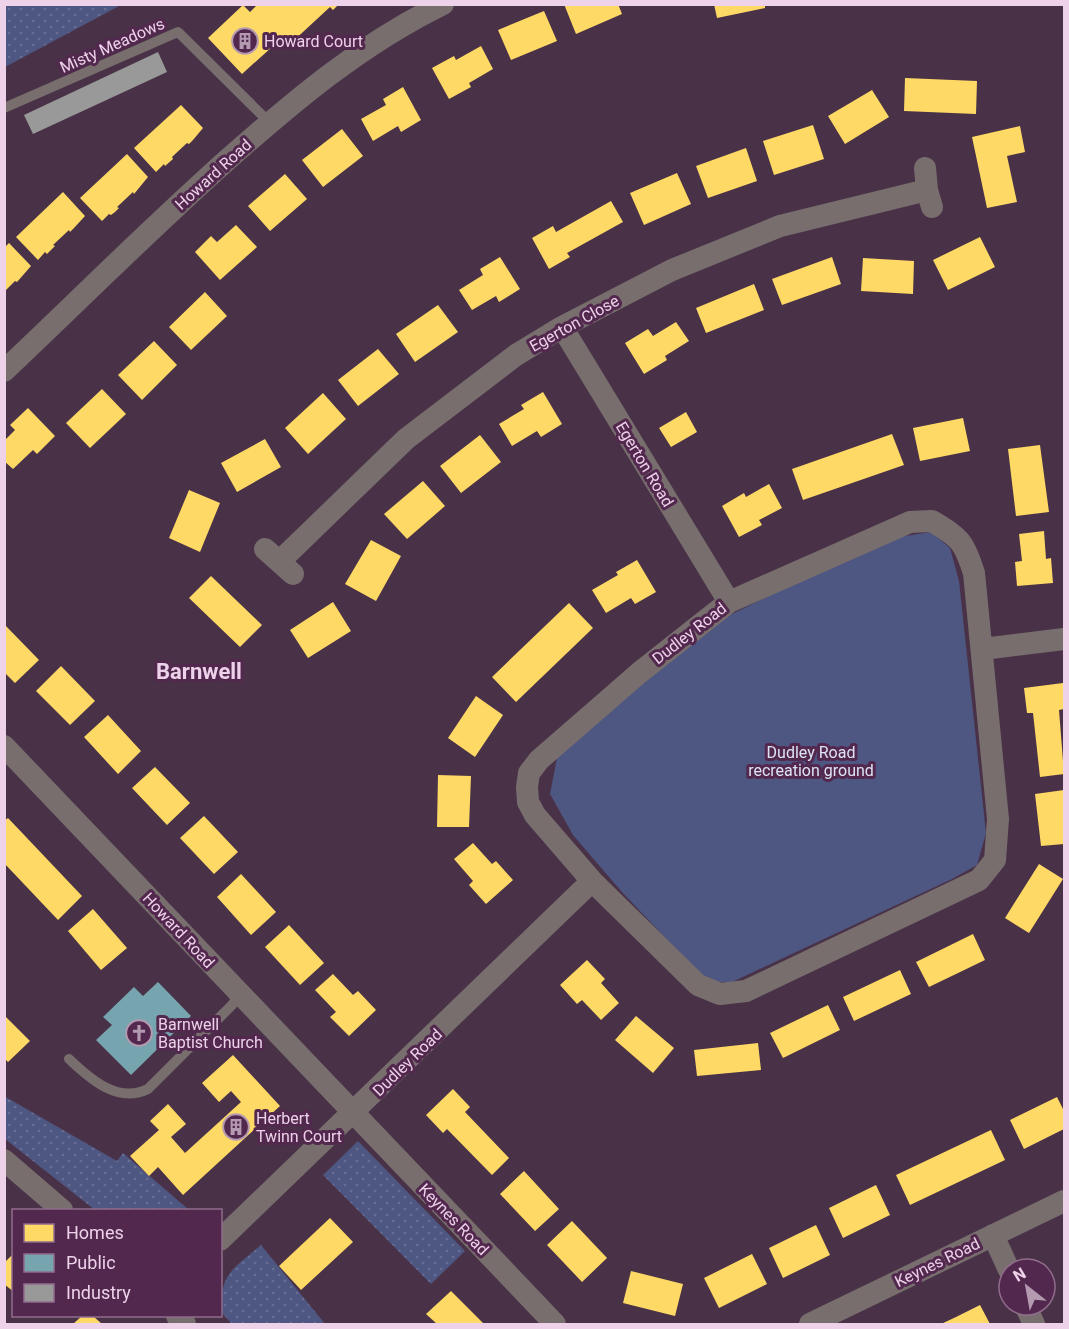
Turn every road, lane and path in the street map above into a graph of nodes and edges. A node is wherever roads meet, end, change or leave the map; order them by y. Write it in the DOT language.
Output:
graph roads {
  1 [pos="443,4"];
  2 [pos="4,108"];
  3 [pos="270,123"];
  4 [pos="928,188"];
  5 [pos="562,327"];
  6 [pos="8,360"];
  7 [pos="280,561"];
  8 [pos="729,602"];
  9 [pos="1065,639"];
  10 [pos="983,648"];
  11 [pos="4,746"];
  12 [pos="592,881"];
  13 [pos="240,994"];
  14 [pos="69,1059"];
  15 [pos="354,1114"];
  16 [pos="4,1160"];
  17 [pos="1065,1201"];
  18 [pos="61,1209"];
  19 [pos="993,1235"];
  20 [pos="222,1238"];
  21 [pos="1003,1257"];
  22 [pos="555,1324"];
  23 [pos="810,1324"];
  1 -- 3 [label="street, Howard Road"];
  2 -- 3 [label="lane, Misty Meadows"];
  3 -- 6 [label="street, Howard Road"];
  4 -- 5 [label="street, Egerton Close"];
  5 -- 7 [label="street, Egerton Close"];
  5 -- 8 [label="street, Egerton Road"];
  8 -- 10 [label="street, Dudley Road"];
  8 -- 12 [label="street, Dudley Road"];
  9 -- 10 [label="street"];
  10 -- 12 [label="street, Dudley Road"];
  11 -- 13 [label="street, Howard Road"];
  12 -- 15 [label="street, Dudley Road"];
  13 -- 14 [label="lane"];
  13 -- 15 [label="street, Howard Road"];
  15 -- 20 [label="street, Dudley Road"];
  15 -- 22 [label="street, Keynes Road"];
  16 -- 18 [label="street"];
  17 -- 19 [label="street, Keynes Road"];
  19 -- 21 [label="street"];
  19 -- 23 [label="street, Keynes Road"];
}
